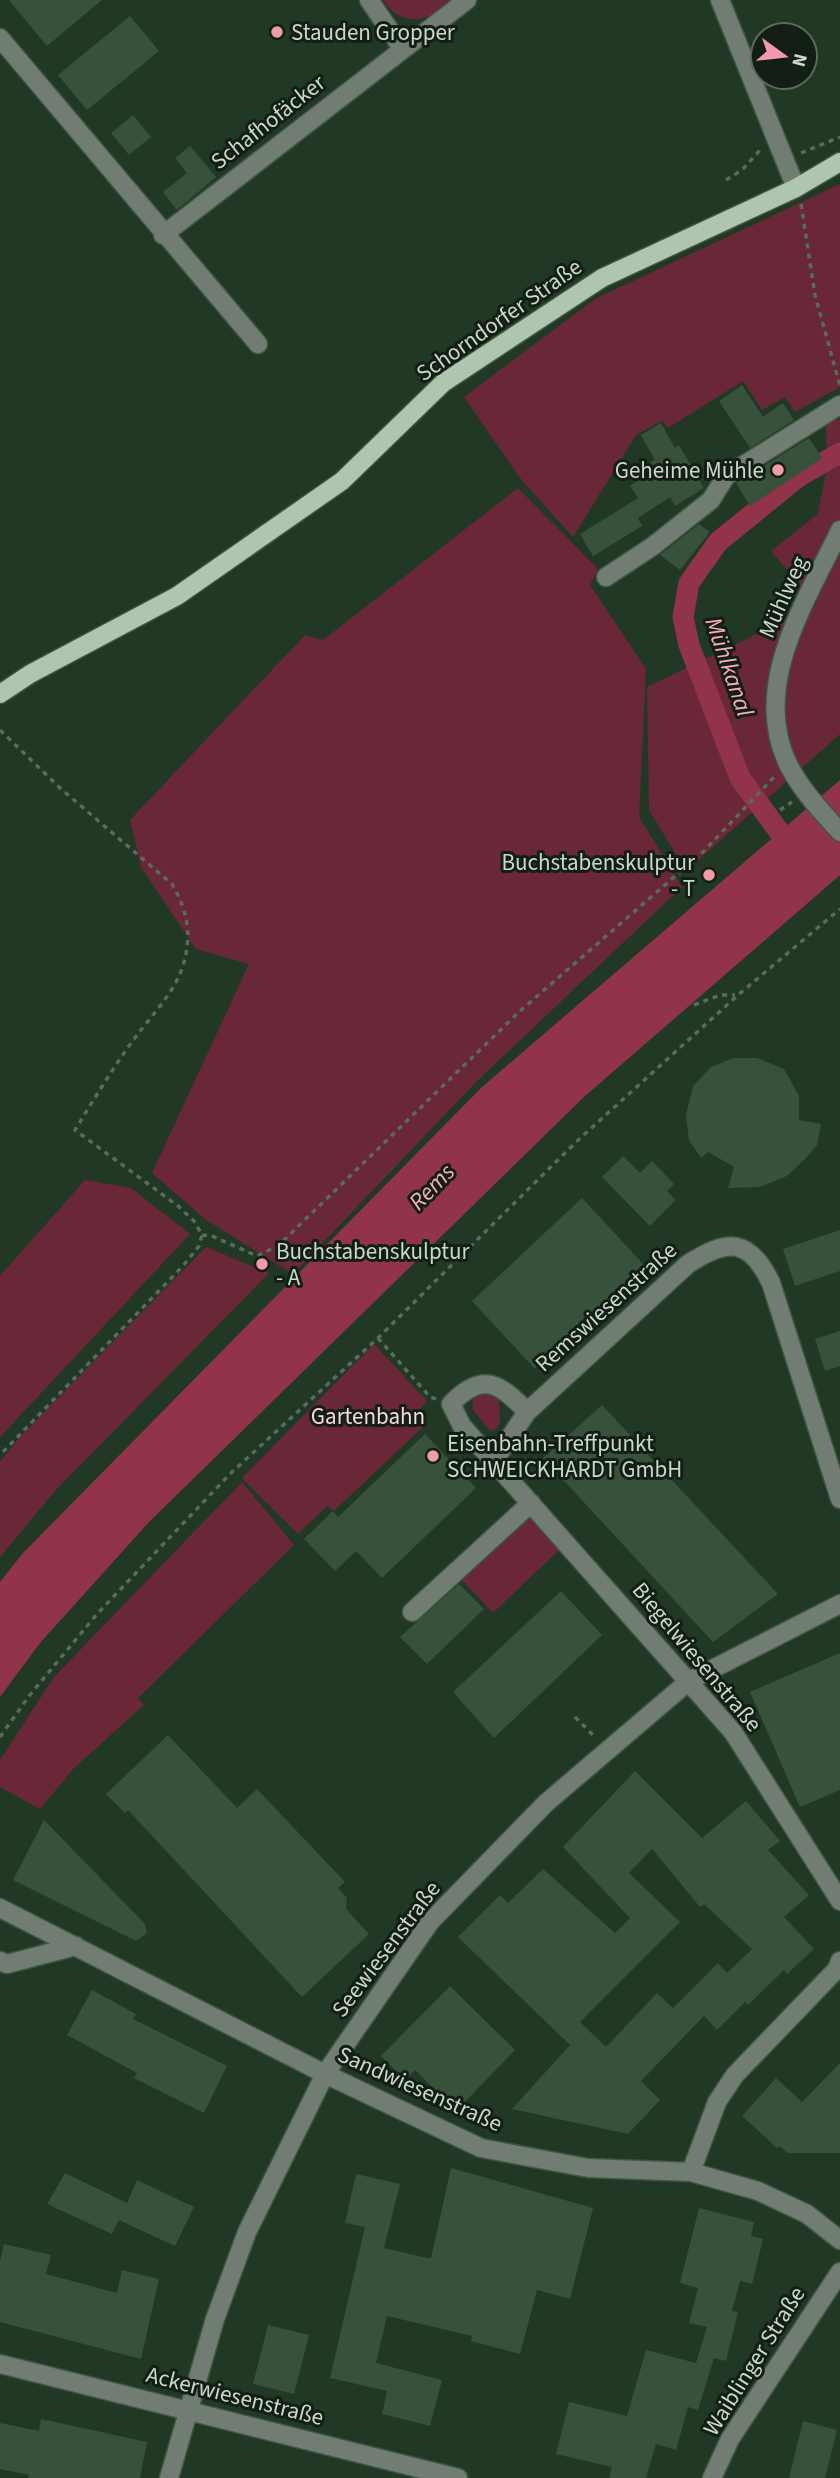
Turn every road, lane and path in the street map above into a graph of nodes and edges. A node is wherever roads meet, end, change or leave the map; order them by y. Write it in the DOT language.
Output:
graph roads {
  1 [pos="369,0"];
  2 [pos="467,0"];
  3 [pos="720,0"];
  4 [pos="0,38"];
  5 [pos="402,48"];
  6 [pos="840,137"];
  7 [pos="779,145"];
  8 [pos="840,162"];
  9 [pos="726,180"];
  10 [pos="796,188"];
  11 [pos="163,235"];
  12 [pos="258,344"];
  13 [pos="840,386"];
  14 [pos="840,405"];
  15 [pos="840,530"];
  16 [pos="606,577"];
  17 [pos="0,694"];
  18 [pos="0,730"];
  19 [pos="780,771"];
  20 [pos="840,832"];
  21 [pos="840,909"];
  22 [pos="737,995"];
  23 [pos="694,1005"];
  24 [pos="202,1236"];
  25 [pos="378,1338"];
  26 [pos="451,1404"];
  27 [pos="527,1412"];
  28 [pos="0,1455"];
  29 [pos="494,1461"];
  30 [pos="840,1499"];
  31 [pos="531,1503"];
  32 [pos="840,1604"];
  33 [pos="412,1612"];
  34 [pos="689,1681"];
  35 [pos="575,1717"];
  36 [pos="0,1737"];
  37 [pos="608,1750"];
  38 [pos="840,1901"];
  39 [pos="0,1909"];
  40 [pos="76,1946"];
  41 [pos="0,1961"];
  42 [pos="840,1961"];
  43 [pos="325,2074"];
  44 [pos="691,2172"];
  45 [pos="840,2241"];
  46 [pos="840,2272"];
  47 [pos="0,2364"];
  48 [pos="188,2410"];
  49 [pos="169,2478"];
  50 [pos="457,2478"];
  51 [pos="712,2478"];
  1 -- 5 [label="street"];
  2 -- 5 [label="street, Schafhofäcker"];
  3 -- 7 [label="street"];
  4 -- 11 [label="street"];
  5 -- 11 [label="street, Schafhofäcker"];
  6 -- 7 [label="path"];
  7 -- 9 [label="path"];
  7 -- 10 [label="street"];
  8 -- 10 [label="main road, Schorndorfer Straße"];
  10 -- 13 [label="path"];
  10 -- 17 [label="main road, Schorndorfer Straße"];
  11 -- 12 [label="street"];
  14 -- 16 [label="street"];
  15 -- 20 [label="street, Mühlweg"];
  18 -- 24 [label="path"];
  19 -- 24 [label="path"];
  21 -- 22 [label="path"];
  22 -- 23 [label="path"];
  22 -- 25 [label="path"];
  24 -- 28 [label="path"];
  25 -- 26 [label="path"];
  25 -- 36 [label="path"];
  26 -- 27 [label="street"];
  26 -- 29 [label="street, Biegelwiesenstraße"];
  27 -- 29 [label="street"];
  27 -- 30 [label="street, Remswiesenstraße"];
  29 -- 31 [label="street, Biegelwiesenstraße"];
  31 -- 33 [label="street"];
  31 -- 34 [label="street, Biegelwiesenstraße"];
  32 -- 34 [label="street, Seewiesenstraße"];
  34 -- 37 [label="street, Seewiesenstraße"];
  34 -- 38 [label="street, Biegelwiesenstraße"];
  35 -- 37 [label="path"];
  37 -- 43 [label="street, Seewiesenstraße"];
  39 -- 40 [label="street, Sandwiesenstraße"];
  40 -- 41 [label="street"];
  40 -- 43 [label="street, Sandwiesenstraße"];
  42 -- 44 [label="street"];
  43 -- 44 [label="street, Sandwiesenstraße"];
  43 -- 48 [label="street, Seewiesenstraße"];
  44 -- 45 [label="street, Sandwiesenstraße"];
  46 -- 51 [label="street, Waiblinger Straße"];
  47 -- 48 [label="street, Ackerwiesenstraße"];
  48 -- 49 [label="street, Seewiesenstraße"];
  48 -- 50 [label="street, Ackerwiesenstraße"];
}
